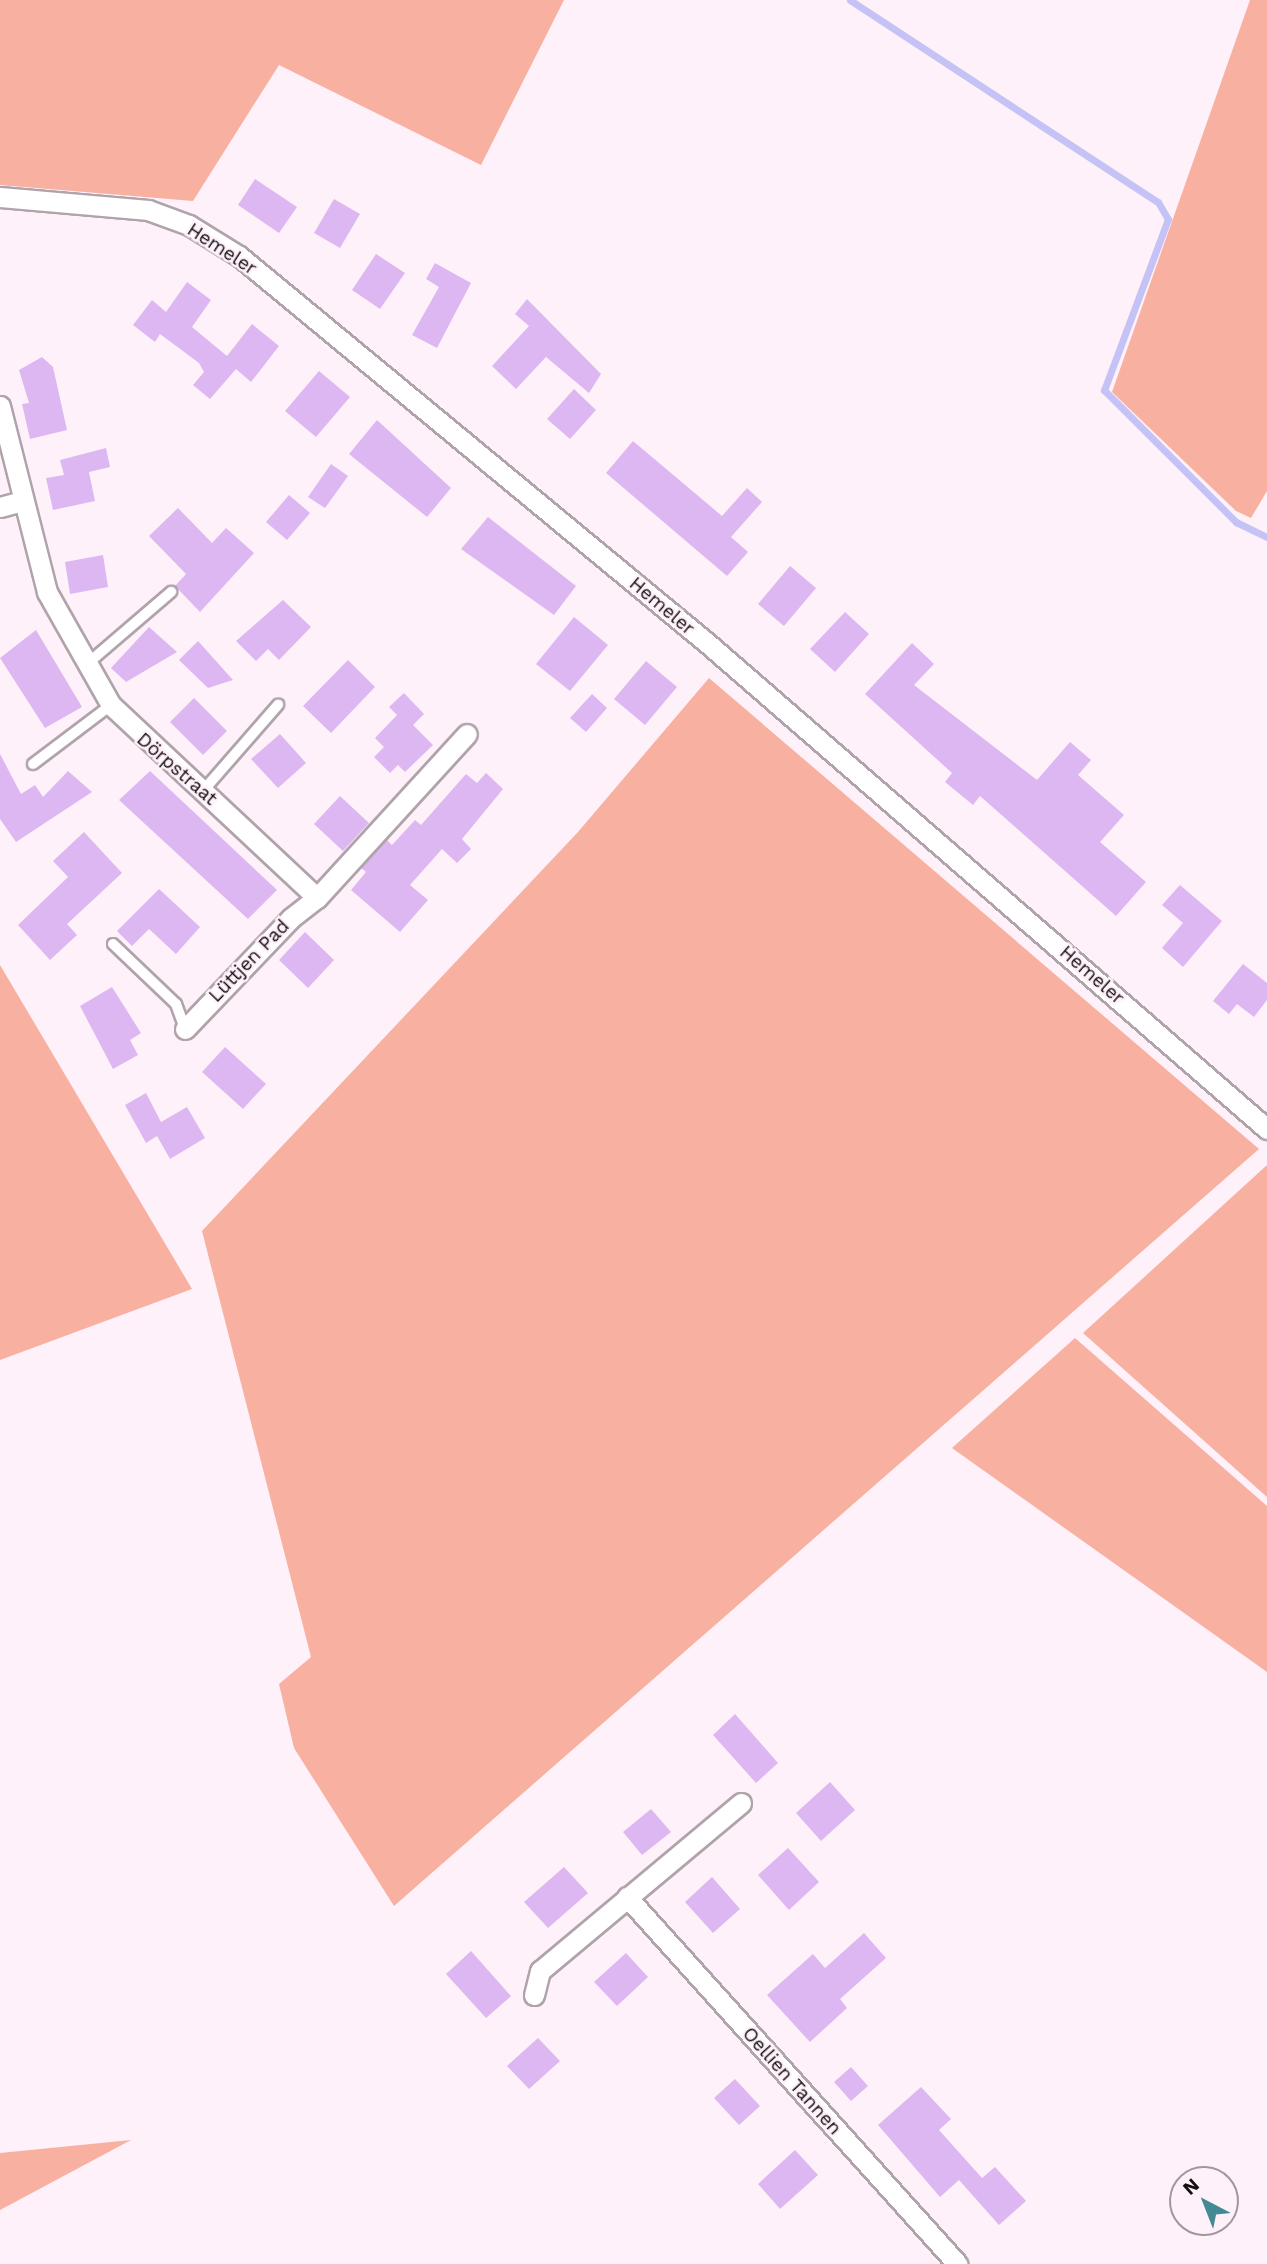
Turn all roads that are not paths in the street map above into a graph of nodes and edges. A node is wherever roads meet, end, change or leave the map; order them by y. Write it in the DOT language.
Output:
graph roads {
  1 [pos="0,197"];
  2 [pos="0,406"];
  3 [pos="22,501"];
  4 [pos="0,507"];
  5 [pos="171,592"];
  6 [pos="87,664"];
  7 [pos="111,705"];
  8 [pos="278,705"];
  9 [pos="467,734"];
  10 [pos="33,764"];
  11 [pos="202,793"];
  12 [pos="317,898"];
  13 [pos="113,944"];
  14 [pos="185,1029"];
  15 [pos="1267,1129"];
  16 [pos="741,1803"];
  17 [pos="627,1897"];
  18 [pos="534,1994"];
  19 [pos="958,2264"];
  1 -- 15 [label="street, Hemeler"];
  2 -- 3 [label="street, Dörpstraat"];
  3 -- 4 [label="street"];
  3 -- 6 [label="street, Dörpstraat"];
  5 -- 6 [label="lane"];
  6 -- 7 [label="street, Dörpstraat"];
  7 -- 10 [label="lane"];
  7 -- 11 [label="street, Dörpstraat"];
  8 -- 11 [label="lane"];
  9 -- 12 [label="street"];
  11 -- 12 [label="street, Dörpstraat"];
  12 -- 14 [label="street, Lüttjen Pad"];
  13 -- 14 [label="lane"];
  16 -- 17 [label="street"];
  17 -- 18 [label="street"];
  17 -- 19 [label="street, Oellien Tannen"];
}
